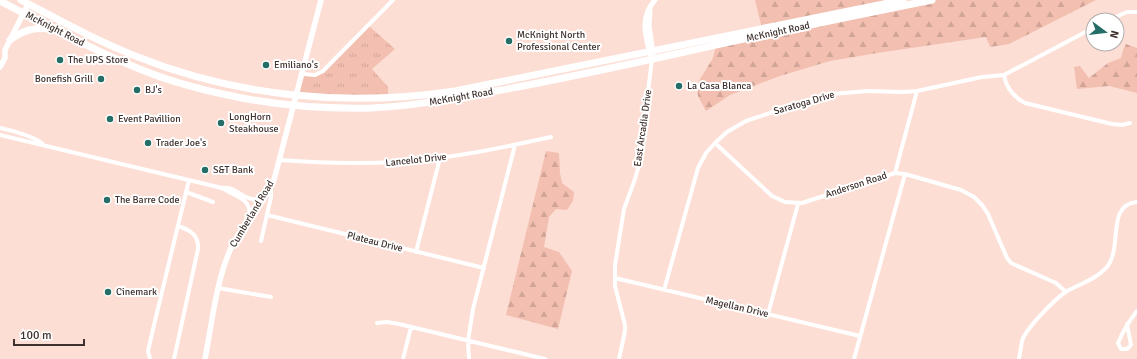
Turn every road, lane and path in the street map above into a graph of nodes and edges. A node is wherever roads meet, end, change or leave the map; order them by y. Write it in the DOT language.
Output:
graph roads {
  1 [pos="21,0"];
  2 [pos="321,0"];
  3 [pos="393,0"];
  4 [pos="655,0"];
  5 [pos="903,0"];
  6 [pos="932,0"];
  7 [pos="0,1"];
  8 [pos="29,2"];
  9 [pos="1137,12"];
  10 [pos="24,13"];
  11 [pos="1125,13"];
  12 [pos="55,29"];
  13 [pos="1085,32"];
  14 [pos="10,40"];
  15 [pos="3,51"];
  16 [pos="652,51"];
  17 [pos="652,59"];
  18 [pos="0,67"];
  19 [pos="301,74"];
  20 [pos="1004,76"];
  21 [pos="917,91"];
  22 [pos="295,95"];
  23 [pos="292,105"];
  24 [pos="1130,123"];
  25 [pos="0,128"];
  26 [pos="0,135"];
  27 [pos="551,137"];
  28 [pos="715,143"];
  29 [pos="44,145"];
  30 [pos="515,145"];
  31 [pos="440,158"];
  32 [pos="280,160"];
  33 [pos="895,173"];
  34 [pos="905,174"];
  35 [pos="189,180"];
  36 [pos="271,186"];
  37 [pos="222,188"];
  38 [pos="186,192"];
  39 [pos="265,197"];
  40 [pos="213,202"];
  41 [pos="1137,202"];
  42 [pos="798,204"];
  43 [pos="267,215"];
  44 [pos="249,219"];
  45 [pos="178,226"];
  46 [pos="261,241"];
  47 [pos="416,252"];
  48 [pos="484,268"];
  49 [pos="615,278"];
  50 [pos="218,288"];
  51 [pos="664,290"];
  52 [pos="1066,292"];
  53 [pos="271,297"];
  54 [pos="1137,310"];
  55 [pos="768,314"];
  56 [pos="377,323"];
  57 [pos="1127,324"];
  58 [pos="411,327"];
  59 [pos="860,336"];
  60 [pos="468,341"];
  61 [pos="150,359"];
  62 [pos="174,359"];
  63 [pos="205,359"];
  64 [pos="403,359"];
  65 [pos="469,359"];
  66 [pos="545,359"];
  67 [pos="619,359"];
  68 [pos="854,359"];
  69 [pos="1019,359"];
  1 -- 8 [label="highway, McKnight Road"];
  2 -- 19 [label="main road, Cumberland Road"];
  3 -- 19 [label="street"];
  4 -- 16 [label="street"];
  5 -- 16 [label="highway, McKnight Road"];
  6 -- 17 [label="highway, McKnight Road"];
  7 -- 10 [label="highway, McKnight Road"];
  8 -- 10 [label="main road"];
  8 -- 22 [label="highway, McKnight Road"];
  9 -- 11 [label="street"];
  10 -- 12 [label="highway, McKnight Road"];
  10 -- 14 [label="main road"];
  12 -- 14 [label="highway"];
  12 -- 23 [label="highway, McKnight Road"];
  13 -- 20 [label="street, Saratoga Drive"];
  14 -- 15 [label="main road"];
  15 -- 18 [label="main road"];
  16 -- 17 [label="street"];
  16 -- 22 [label="highway, McKnight Road"];
  17 -- 23 [label="highway, McKnight Road"];
  17 -- 49 [label="street, East Arcadia Drive"];
  19 -- 22 [label="main road, Cumberland Road"];
  20 -- 21 [label="street, Saratoga Drive"];
  20 -- 24 [label="street"];
  21 -- 28 [label="street, Saratoga Drive"];
  21 -- 33 [label="street"];
  22 -- 23 [label="main road, Cumberland Road"];
  23 -- 32 [label="main road, Cumberland Road"];
  25 -- 29 [label="street"];
  26 -- 29 [label="street"];
  27 -- 30 [label="street, Lancelot Drive"];
  28 -- 42 [label="street"];
  28 -- 51 [label="street, Saratoga Drive"];
  29 -- 35 [label="street"];
  30 -- 31 [label="street, Lancelot Drive"];
  30 -- 48 [label="street"];
  31 -- 32 [label="street, Lancelot Drive"];
  31 -- 47 [label="street"];
  32 -- 36 [label="main road, Cumberland Road"];
  33 -- 34 [label="street, Anderson Road"];
  33 -- 42 [label="street, Anderson Road"];
  34 -- 52 [label="street, Anderson Road"];
  34 -- 59 [label="street"];
  35 -- 37 [label="street"];
  35 -- 38 [label="street"];
  36 -- 39 [label="main road, Cumberland Road"];
  36 -- 43 [label="street"];
  37 -- 39 [label="street"];
  37 -- 44 [label="street"];
  38 -- 40 [label="street"];
  38 -- 45 [label="street"];
  39 -- 44 [label="main road, Cumberland Road"];
  41 -- 52 [label="street"];
  42 -- 55 [label="street"];
  43 -- 46 [label="street"];
  43 -- 47 [label="street, Plateau Drive"];
  44 -- 50 [label="main road, Cumberland Road"];
  45 -- 61 [label="street"];
  45 -- 62 [label="street"];
  47 -- 48 [label="street, Plateau Drive"];
  48 -- 60 [label="street"];
  49 -- 51 [label="street, Magellan Drive"];
  49 -- 67 [label="street, East Arcadia Drive"];
  50 -- 53 [label="street"];
  50 -- 63 [label="main road, Cumberland Road"];
  51 -- 55 [label="street, Magellan Drive"];
  52 -- 69 [label="street"];
  54 -- 57 [label="street"];
  55 -- 59 [label="street, Magellan Drive"];
  56 -- 58 [label="street"];
  57 -- 57 [label="street"];
  58 -- 60 [label="street"];
  58 -- 64 [label="street"];
  59 -- 68 [label="street"];
  60 -- 65 [label="street"];
  60 -- 66 [label="street"];
}
